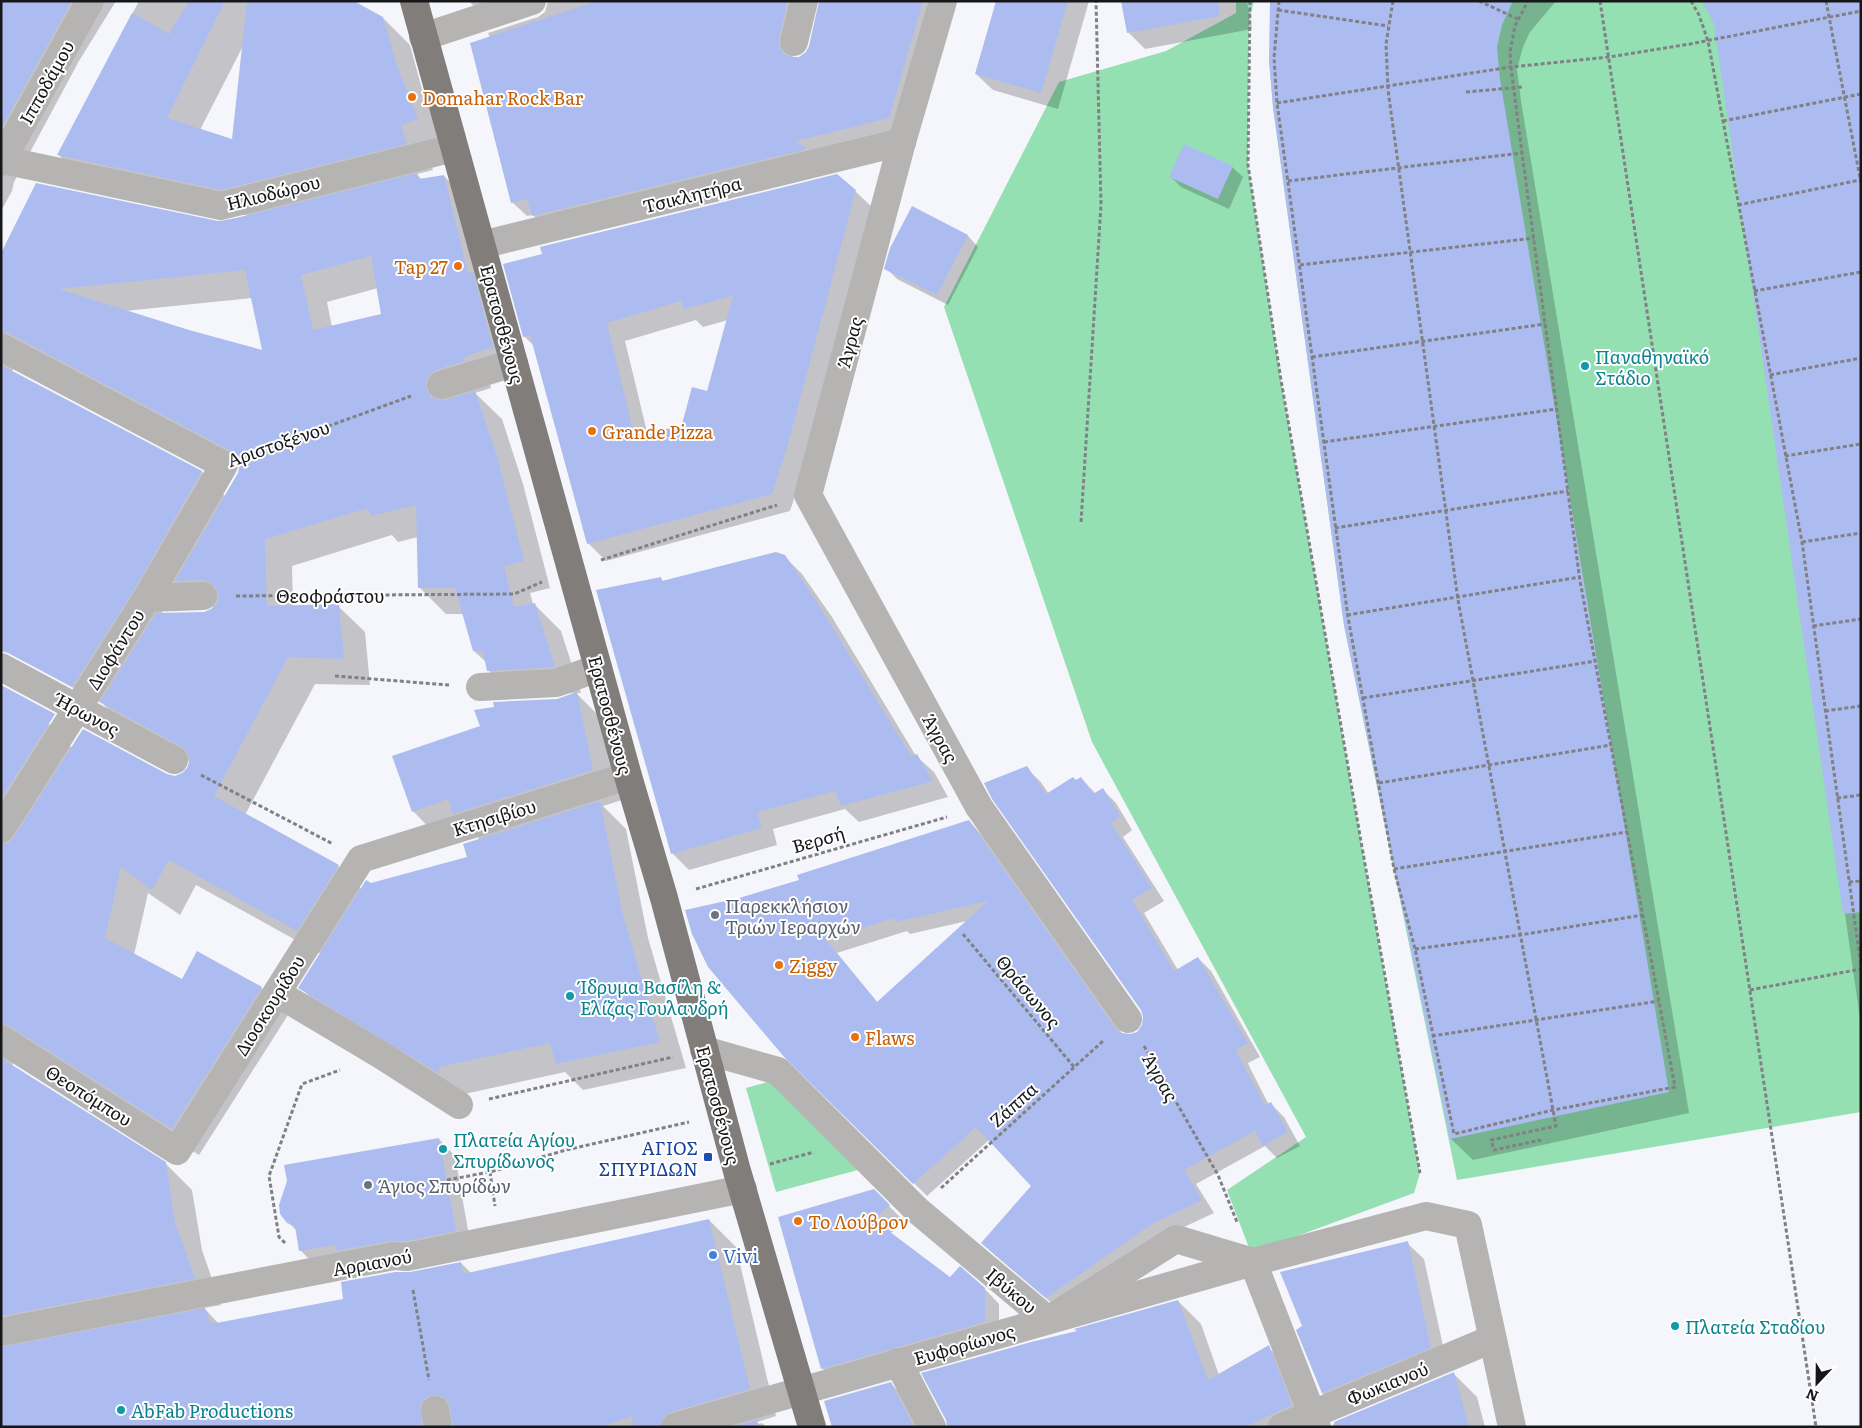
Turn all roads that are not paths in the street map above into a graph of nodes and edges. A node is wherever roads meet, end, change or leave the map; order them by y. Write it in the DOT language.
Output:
graph roads {
  1 [pos="90,1"];
  2 [pos="414,1"];
  3 [pos="532,1"];
  4 [pos="804,1"];
  5 [pos="943,1"];
  6 [pos="423,37"];
  7 [pos="794,42"];
  8 [pos="902,142"];
  9 [pos="454,148"];
  10 [pos="2,161"];
  11 [pos="481,245"];
  12 [pos="1,347"];
  13 [pos="514,363"];
  14 [pos="441,385"];
  15 [pos="224,465"];
  16 [pos="203,596"];
  17 [pos="146,598"];
  18 [pos="1,667"];
  19 [pos="598,668"];
  20 [pos="480,687"];
  21 [pos="78,709"];
  22 [pos="174,760"];
  23 [pos="628,776"];
  24 [pos="1,829"];
  25 [pos="361,859"];
  26 [pos="277,992"];
  27 [pos="1128,1019"];
  28 [pos="1,1039"];
  29 [pos="704,1050"];
  30 [pos="460,1105"];
  31 [pos="177,1151"];
  32 [pos="740,1180"];
  33 [pos="1253,1262"];
  34 [pos="1048,1320"];
  35 [pos="1,1332"];
  36 [pos="1492,1339"];
  37 [pos="898,1362"];
  38 [pos="801,1390"];
  39 [pos="1314,1420"];
  40 [pos="675,1427"];
  41 [pos="812,1427"];
  42 [pos="932,1427"];
  43 [pos="1282,1427"];
  44 [pos="1512,1427"];
  1 -- 10 [label="street, Ιπποδάμου"];
  2 -- 6 [label="main road, Ερατοσθένους"];
  3 -- 6 [label="street"];
  4 -- 7 [label="street"];
  5 -- 8 [label="street, Άγρας"];
  6 -- 9 [label="main road, Ερατοσθένους"];
  8 -- 11 [label="street, Τσικλητήρα"];
  8 -- 27 [label="street, Άγρας"];
  9 -- 10 [label="street, Ηλιοδώρου"];
  9 -- 11 [label="main road, Ερατοσθένους"];
  11 -- 13 [label="main road, Ερατοσθένους"];
  12 -- 15 [label="street, Αριστοξένου"];
  13 -- 14 [label="street"];
  13 -- 19 [label="main road, Ερατοσθένους"];
  15 -- 17 [label="street, Διοφάντου"];
  16 -- 17 [label="street"];
  17 -- 21 [label="street, Διοφάντου"];
  18 -- 21 [label="street, Ήρωνος"];
  19 -- 20 [label="street"];
  19 -- 23 [label="main road, Ερατοσθένους"];
  21 -- 22 [label="street, Ήρωνος"];
  21 -- 24 [label="street, Διοφάντου"];
  23 -- 25 [label="street, Κτησιβίου"];
  23 -- 29 [label="main road, Ερατοσθένους"];
  25 -- 26 [label="street, Διοσκουρίδου"];
  26 -- 30 [label="street"];
  26 -- 31 [label="street, Διοσκουρίδου"];
  28 -- 31 [label="street, Θεοπόμπου"];
  29 -- 32 [label="main road, Ερατοσθένους"];
  29 -- 34 [label="street, Ιβύκου"];
  32 -- 35 [label="street, Αρριανού"];
  32 -- 38 [label="main road, Ερατοσθένους"];
  33 -- 34 [label="street, Ευφορίωνος"];
  33 -- 34 [label="street, Ιβύκου"];
  33 -- 36 [label="street"];
  33 -- 39 [label="street"];
  34 -- 37 [label="street, Ευφορίωνος"];
  36 -- 39 [label="street, Φωκιανού"];
  36 -- 44 [label="street"];
  37 -- 38 [label="street, Ευφορίωνος"];
  37 -- 42 [label="street"];
  38 -- 40 [label="street, Ευφορίωνος"];
  38 -- 41 [label="main road, Ερατοσθένους"];
  39 -- 43 [label="street, Φωκιανού"];
}
